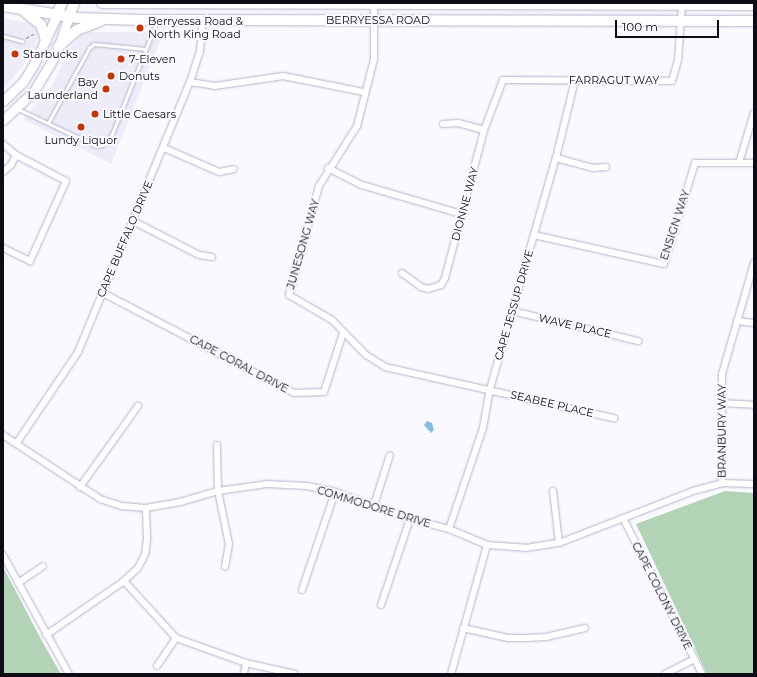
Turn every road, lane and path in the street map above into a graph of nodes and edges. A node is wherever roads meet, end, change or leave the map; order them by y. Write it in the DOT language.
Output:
graph roads {
  1 [pos="62,3"];
  2 [pos="74,3"];
  3 [pos="102,3"];
  4 [pos="112,3"];
  5 [pos="142,4"];
  6 [pos="192,4"];
  7 [pos="374,4"];
  8 [pos="682,4"];
  9 [pos="268,5"];
  10 [pos="754,5"];
  11 [pos="3,6"];
  12 [pos="20,10"];
  13 [pos="57,15"];
  14 [pos="69,16"];
  15 [pos="105,19"];
  16 [pos="158,20"];
  17 [pos="203,20"];
  18 [pos="374,20"];
  19 [pos="681,20"];
  20 [pos="754,21"];
  21 [pos="40,30"];
  22 [pos="3,36"];
  23 [pos="22,40"];
  24 [pos="46,40"];
  25 [pos="58,47"];
  26 [pos="146,48"];
  27 [pos="503,80"];
  28 [pos="575,80"];
  29 [pos="190,82"];
  30 [pos="364,92"];
  31 [pos="3,101"];
  32 [pos="16,108"];
  33 [pos="754,113"];
  34 [pos="3,120"];
  35 [pos="48,123"];
  36 [pos="443,124"];
  37 [pos="484,130"];
  38 [pos="3,144"];
  39 [pos="164,148"];
  40 [pos="16,155"];
  41 [pos="556,158"];
  42 [pos="739,163"];
  43 [pos="754,163"];
  44 [pos="606,167"];
  45 [pos="328,168"];
  46 [pos="234,170"];
  47 [pos="3,172"];
  48 [pos="462,214"];
  49 [pos="133,220"];
  50 [pos="534,235"];
  51 [pos="3,248"];
  52 [pos="212,257"];
  53 [pos="754,263"];
  54 [pos="402,274"];
  55 [pos="103,293"];
  56 [pos="512,311"];
  57 [pos="737,321"];
  58 [pos="754,323"];
  59 [pos="343,333"];
  60 [pos="638,341"];
  61 [pos="490,389"];
  62 [pos="720,403"];
  63 [pos="754,405"];
  64 [pos="138,406"];
  65 [pos="614,418"];
  66 [pos="3,435"];
  67 [pos="16,444"];
  68 [pos="217,445"];
  69 [pos="390,455"];
  70 [pos="722,484"];
  71 [pos="754,484"];
  72 [pos="80,487"];
  73 [pos="218,490"];
  74 [pos="553,491"];
  75 [pos="335,492"];
  76 [pos="374,505"];
  77 [pos="146,508"];
  78 [pos="623,518"];
  79 [pos="410,519"];
  80 [pos="449,529"];
  81 [pos="560,543"];
  82 [pos="487,545"];
  83 [pos="3,555"];
  84 [pos="43,566"];
  85 [pos="225,567"];
  86 [pos="124,581"];
  87 [pos="18,582"];
  88 [pos="302,590"];
  89 [pos="381,605"];
  90 [pos="463,628"];
  91 [pos="585,628"];
  92 [pos="46,635"];
  93 [pos="176,638"];
  94 [pos="694,659"];
  95 [pos="246,663"];
  96 [pos="157,666"];
  97 [pos="69,674"];
  98 [pos="244,674"];
  99 [pos="295,674"];
  100 [pos="451,674"];
  101 [pos="665,674"];
  102 [pos="702,674"];
  1 -- 13 [label="main road"];
  2 -- 14 [label="main road"];
  3 -- 4 [label="main road, BERRYESSA ROAD"];
  4 -- 5 [label="main road, BERRYESSA ROAD"];
  5 -- 6 [label="main road, BERRYESSA ROAD"];
  6 -- 9 [label="main road, BERRYESSA ROAD"];
  7 -- 8 [label="main road, BERRYESSA ROAD"];
  7 -- 9 [label="main road, BERRYESSA ROAD"];
  7 -- 18 [label="street, JUNESONG WAY"];
  8 -- 10 [label="main road, BERRYESSA ROAD"];
  8 -- 19 [label="street, FARRAGUT WAY"];
  9 -- 17 [label="main road"];
  11 -- 12 [label="main road, BERRYESSA ROAD"];
  12 -- 13 [label="main road, BERRYESSA ROAD"];
  12 -- 24 [label="main road"];
  13 -- 14 [label="main road, BERRYESSA ROAD"];
  13 -- 24 [label="main road"];
  14 -- 15 [label="main road, BERRYESSA ROAD"];
  14 -- 25 [label="main road"];
  15 -- 16 [label="main road, BERRYESSA ROAD"];
  15 -- 25 [label="main road"];
  16 -- 17 [label="main road, BERRYESSA ROAD"];
  16 -- 26 [label="lane"];
  17 -- 18 [label="main road, BERRYESSA ROAD"];
  17 -- 29 [label="street, CAPE BUFFALO DRIVE"];
  18 -- 19 [label="main road, BERRYESSA ROAD"];
  18 -- 30 [label="street, JUNESONG WAY"];
  19 -- 20 [label="main road, BERRYESSA ROAD"];
  19 -- 28 [label="street, FARRAGUT WAY"];
  21 -- 23 [label="path"];
  22 -- 23 [label="lane"];
  24 -- 31 [label="main road"];
  25 -- 32 [label="main road"];
  26 -- 35 [label="lane"];
  26 -- 35 [label="lane"];
  27 -- 28 [label="street, FARRAGUT WAY"];
  27 -- 37 [label="street, DIONNE WAY"];
  28 -- 41 [label="street, CAPE JESSUP DRIVE"];
  29 -- 30 [label="street"];
  29 -- 39 [label="street, CAPE BUFFALO DRIVE"];
  30 -- 45 [label="street, JUNESONG WAY"];
  32 -- 34 [label="main road"];
  32 -- 35 [label="lane"];
  33 -- 42 [label="street"];
  36 -- 37 [label="street"];
  37 -- 48 [label="street, DIONNE WAY"];
  38 -- 40 [label="street"];
  39 -- 46 [label="street"];
  39 -- 49 [label="street, CAPE BUFFALO DRIVE"];
  40 -- 47 [label="street"];
  40 -- 51 [label="street"];
  41 -- 44 [label="street"];
  41 -- 50 [label="street, CAPE JESSUP DRIVE"];
  42 -- 43 [label="street, ENSIGN WAY"];
  42 -- 50 [label="street, ENSIGN WAY"];
  45 -- 48 [label="street"];
  45 -- 59 [label="street, JUNESONG WAY"];
  48 -- 54 [label="street, DIONNE WAY"];
  49 -- 52 [label="street"];
  49 -- 55 [label="street, CAPE BUFFALO DRIVE"];
  50 -- 56 [label="street, CAPE JESSUP DRIVE"];
  53 -- 57 [label="street, BRANBURY WAY"];
  55 -- 59 [label="street, CAPE CORAL DRIVE"];
  55 -- 67 [label="street, CAPE BUFFALO DRIVE"];
  56 -- 60 [label="street, WAVE PLACE"];
  56 -- 61 [label="street, CAPE JESSUP DRIVE"];
  57 -- 58 [label="street"];
  57 -- 62 [label="street, BRANBURY WAY"];
  59 -- 61 [label="street, JUNESONG WAY"];
  61 -- 65 [label="street, SEABEE PLACE"];
  61 -- 80 [label="street, CAPE JESSUP DRIVE"];
  62 -- 63 [label="street"];
  62 -- 70 [label="street, BRANBURY WAY"];
  64 -- 72 [label="street"];
  66 -- 67 [label="street, COMMODORE DRIVE"];
  67 -- 72 [label="street, COMMODORE DRIVE"];
  68 -- 73 [label="street"];
  69 -- 76 [label="street"];
  70 -- 71 [label="street, COMMODORE DRIVE"];
  70 -- 78 [label="street, COMMODORE DRIVE"];
  72 -- 77 [label="street, COMMODORE DRIVE"];
  73 -- 75 [label="street, COMMODORE DRIVE"];
  73 -- 77 [label="street, COMMODORE DRIVE"];
  73 -- 85 [label="street"];
  74 -- 81 [label="street"];
  75 -- 76 [label="street, COMMODORE DRIVE"];
  75 -- 88 [label="street"];
  76 -- 79 [label="street, COMMODORE DRIVE"];
  77 -- 86 [label="street"];
  78 -- 81 [label="street, COMMODORE DRIVE"];
  78 -- 94 [label="street, CAPE COLONY DRIVE"];
  79 -- 80 [label="street, COMMODORE DRIVE"];
  79 -- 89 [label="street"];
  80 -- 82 [label="street, COMMODORE DRIVE"];
  81 -- 82 [label="street, COMMODORE DRIVE"];
  82 -- 90 [label="street"];
  83 -- 87 [label="street"];
  84 -- 87 [label="street"];
  86 -- 92 [label="street"];
  86 -- 93 [label="street"];
  87 -- 92 [label="street"];
  90 -- 91 [label="street"];
  90 -- 100 [label="street"];
  92 -- 97 [label="street"];
  93 -- 95 [label="street"];
  93 -- 96 [label="street"];
  94 -- 101 [label="street"];
  94 -- 102 [label="street, CAPE COLONY DRIVE"];
  95 -- 98 [label="street"];
  95 -- 99 [label="street"];
}
